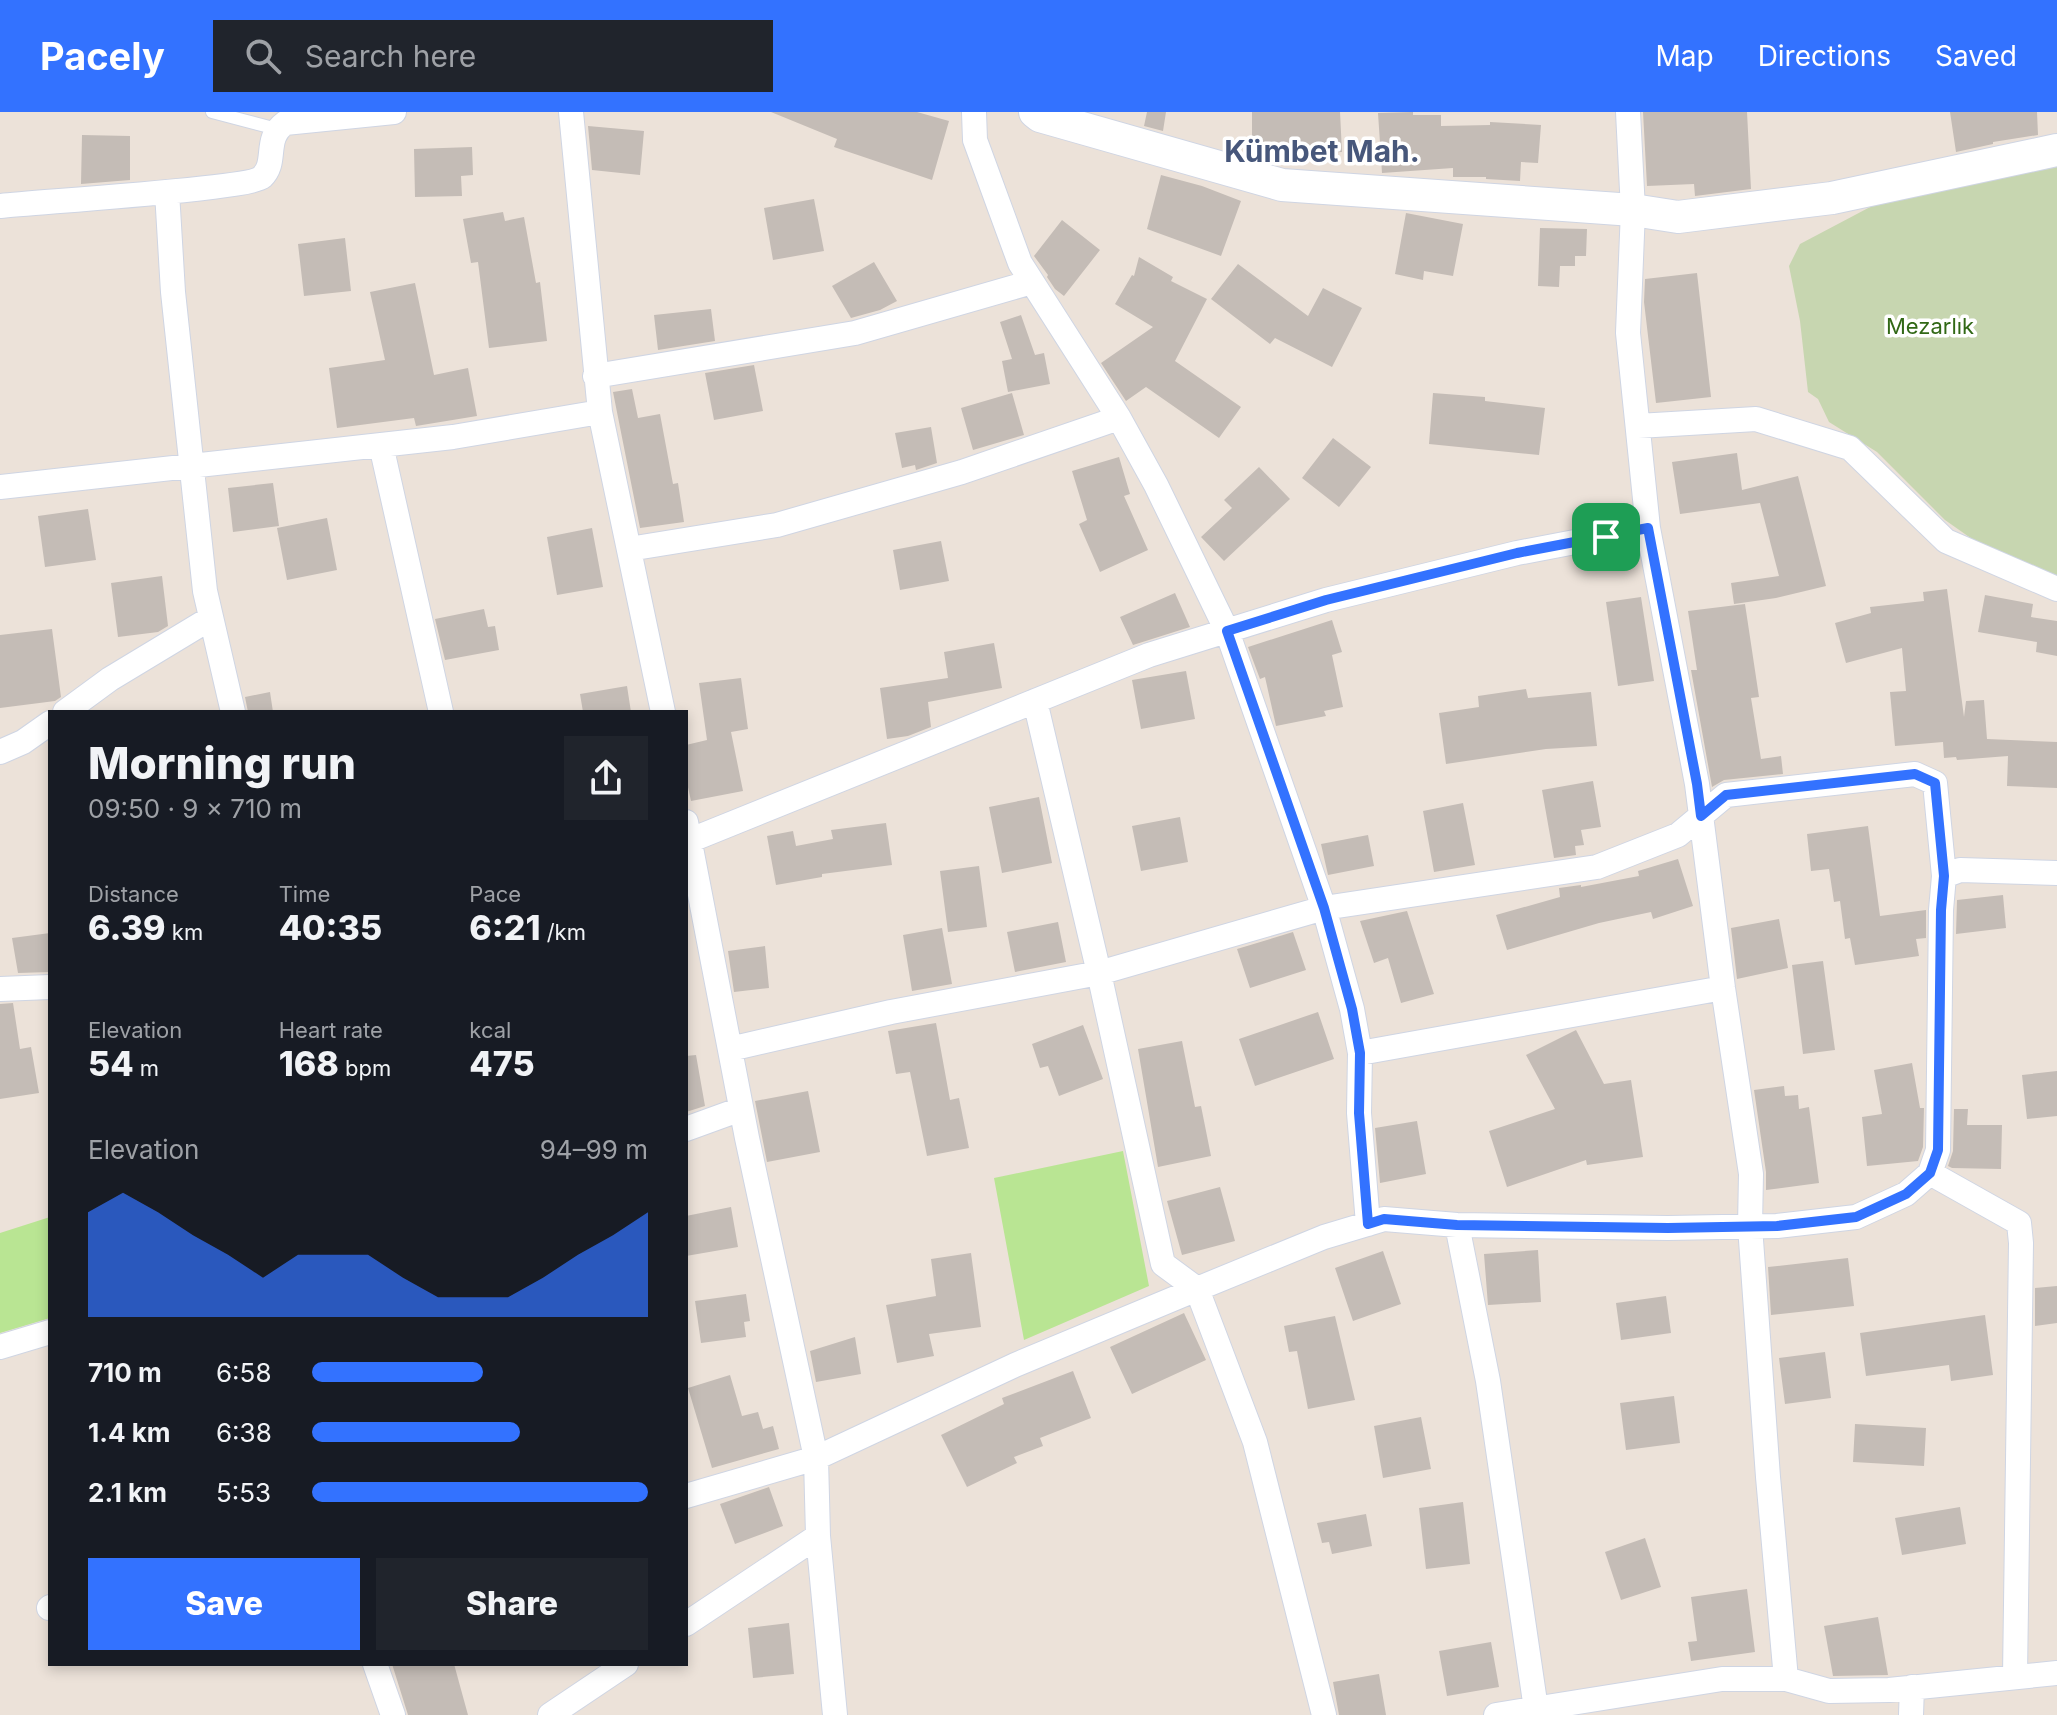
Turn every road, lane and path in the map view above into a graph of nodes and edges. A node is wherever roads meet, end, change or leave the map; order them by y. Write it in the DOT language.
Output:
graph roads {
  1 [pos="212,112"];
  2 [pos="394,112"];
  3 [pos="571,112"];
  4 [pos="974,112"];
  5 [pos="1628,112"];
  6 [pos="1039,113"];
  7 [pos="277,129"];
  8 [pos="2057,150"];
  9 [pos="167,192"];
  10 [pos="0,206"];
  11 [pos="1633,210"];
  12 [pos="1032,282"];
  13 [pos="595,376"];
  14 [pos="600,412"];
  15 [pos="1119,418"];
  16 [pos="1638,426"];
  17 [pos="381,445"];
  18 [pos="190,466"];
  19 [pos="0,487"];
  20 [pos="1648,528"];
  21 [pos="629,549"];
  22 [pos="2057,589"];
  23 [pos="211,618"];
  24 [pos="1227,631"];
  25 [pos="1035,701"];
  26 [pos="68,710"];
  27 [pos="233,710"];
  28 [pos="441,710"];
  29 [pos="663,710"];
  30 [pos="48,724"];
  31 [pos="0,752"];
  32 [pos="1701,816"];
  33 [pos="688,835"];
  34 [pos="688,840"];
  35 [pos="2057,873"];
  36 [pos="1944,876"];
  37 [pos="1324,908"];
  38 [pos="1099,973"];
  39 [pos="48,987"];
  40 [pos="1723,988"];
  41 [pos="0,989"];
  42 [pos="730,1049"];
  43 [pos="1360,1053"];
  44 [pos="741,1109"];
  45 [pos="688,1128"];
  46 [pos="1930,1173"];
  47 [pos="1368,1224"];
  48 [pos="1457,1225"];
  49 [pos="1750,1226"];
  50 [pos="1197,1289"];
  51 [pos="48,1333"];
  52 [pos="0,1347"];
  53 [pos="816,1458"];
  54 [pos="688,1495"];
  55 [pos="818,1536"];
  56 [pos="688,1623"];
  57 [pos="376,1666"];
  58 [pos="623,1666"];
  59 [pos="2057,1673"];
  60 [pos="2015,1677"];
  61 [pos="1786,1679"];
  62 [pos="1912,1687"];
  63 [pos="1536,1709"];
  64 [pos="393,1715"];
  65 [pos="550,1715"];
  66 [pos="835,1715"];
  67 [pos="1324,1715"];
  68 [pos="1496,1715"];
  69 [pos="1911,1715"];
  1 -- 7 [label="lane"];
  2 -- 7 [label="street"];
  3 -- 13 [label="street"];
  4 -- 12 [label="street"];
  5 -- 11 [label="street"];
  6 -- 11 [label="street"];
  7 -- 9 [label="street"];
  8 -- 11 [label="street"];
  9 -- 10 [label="street"];
  9 -- 18 [label="street"];
  11 -- 16 [label="street"];
  12 -- 13 [label="street"];
  12 -- 15 [label="street"];
  13 -- 14 [label="street"];
  14 -- 17 [label="street"];
  14 -- 21 [label="street"];
  15 -- 21 [label="street"];
  15 -- 24 [label="street"];
  16 -- 20 [label="street"];
  16 -- 22 [label="street"];
  17 -- 18 [label="street"];
  17 -- 28 [label="street"];
  18 -- 19 [label="street"];
  18 -- 23 [label="street"];
  20 -- 24 [label="street"];
  20 -- 32 [label="street"];
  21 -- 29 [label="street"];
  23 -- 26 [label="street"];
  23 -- 27 [label="street"];
  24 -- 25 [label="street"];
  24 -- 37 [label="street"];
  25 -- 33 [label="street"];
  25 -- 38 [label="street"];
  30 -- 31 [label="street"];
  32 -- 36 [label="street"];
  32 -- 37 [label="street"];
  32 -- 40 [label="street"];
  34 -- 42 [label="street"];
  35 -- 36 [label="street"];
  36 -- 46 [label="street"];
  37 -- 38 [label="street"];
  37 -- 43 [label="street"];
  38 -- 42 [label="street"];
  38 -- 50 [label="street"];
  39 -- 41 [label="street"];
  40 -- 43 [label="street"];
  40 -- 49 [label="street"];
  42 -- 44 [label="street"];
  43 -- 47 [label="street"];
  44 -- 45 [label="street"];
  44 -- 53 [label="street"];
  46 -- 49 [label="street"];
  46 -- 60 [label="street"];
  47 -- 48 [label="street"];
  47 -- 50 [label="street"];
  48 -- 49 [label="street"];
  48 -- 63 [label="street"];
  49 -- 61 [label="street"];
  50 -- 53 [label="street"];
  50 -- 67 [label="street"];
  51 -- 52 [label="street"];
  53 -- 54 [label="street"];
  53 -- 55 [label="street"];
  55 -- 56 [label="street"];
  55 -- 66 [label="street"];
  57 -- 64 [label="street"];
  58 -- 65 [label="street"];
  59 -- 60 [label="street"];
  60 -- 62 [label="street"];
  61 -- 62 [label="street"];
  61 -- 63 [label="street"];
  62 -- 69 [label="street"];
  63 -- 68 [label="street"];
}
